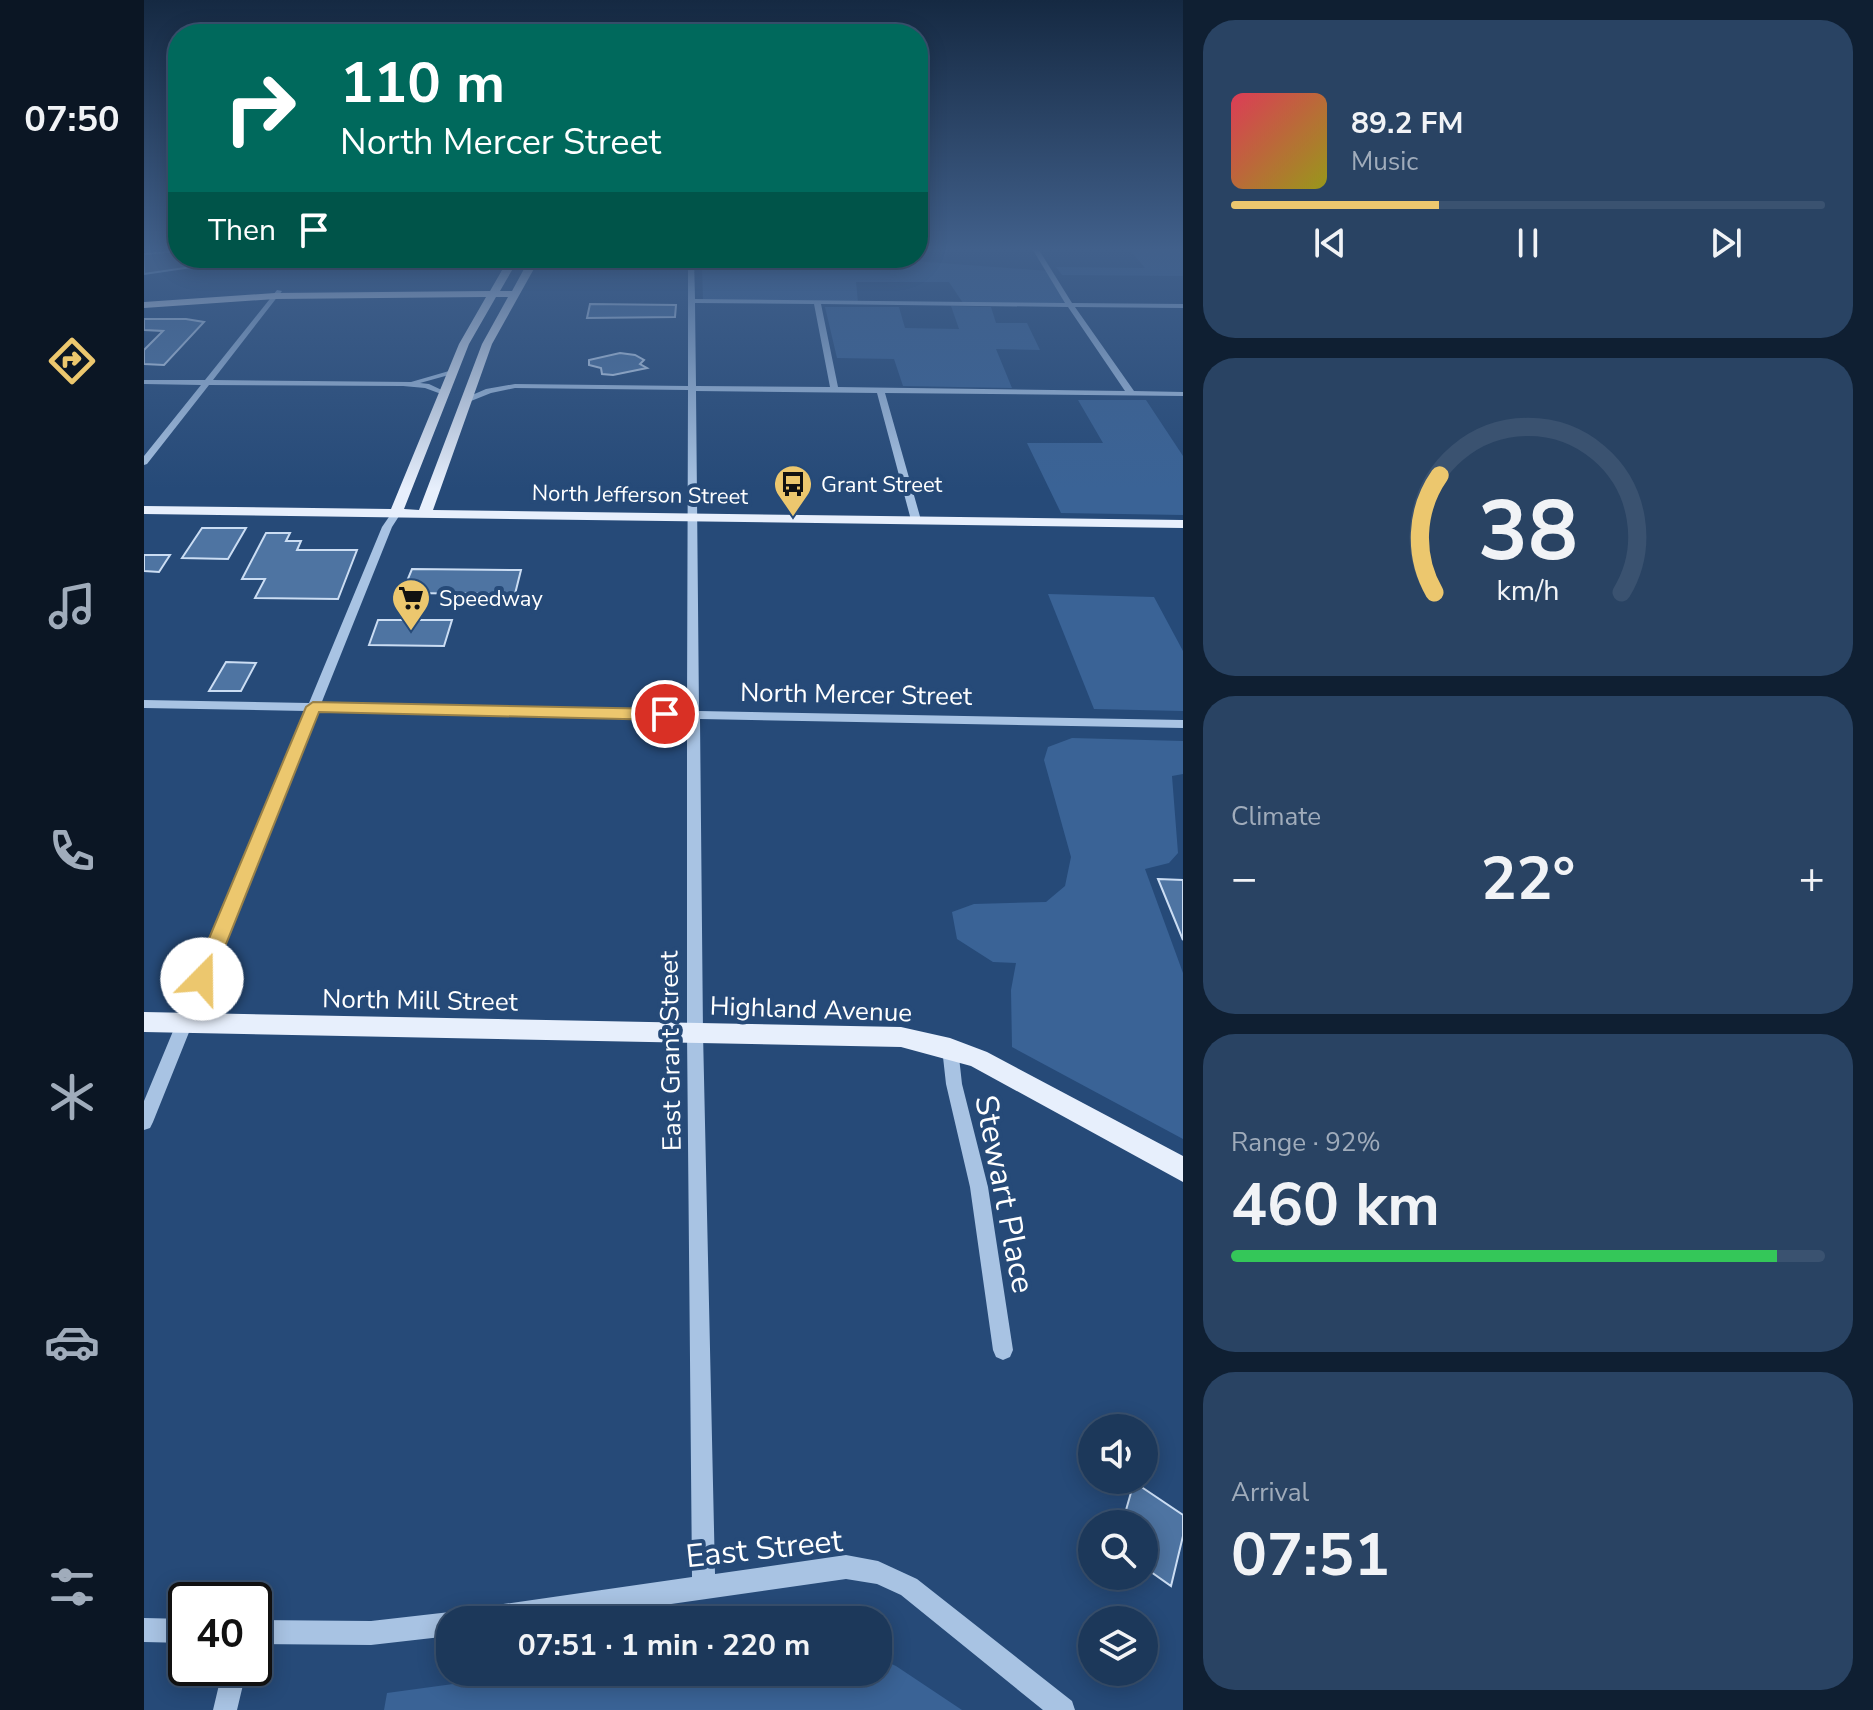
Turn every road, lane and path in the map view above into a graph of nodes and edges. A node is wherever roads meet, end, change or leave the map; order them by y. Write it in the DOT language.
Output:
graph roads {
  1 [pos="249,330"];
  2 [pos="473,330"];
  3 [pos="494,330"];
  4 [pos="691,330"];
  5 [pos="823,330"];
  6 [pos="1088,330"];
  7 [pos="453,371"];
  8 [pos="485,377"];
  9 [pos="144,382"];
  10 [pos="207,382"];
  11 [pos="403,384"];
  12 [pos="515,386"];
  13 [pos="692,388"];
  14 [pos="835,390"];
  15 [pos="880,390"];
  16 [pos="444,393"];
  17 [pos="1131,393"];
  18 [pos="1183,394"];
  19 [pos="466,401"];
  20 [pos="144,462"];
  21 [pos="144,510"];
  22 [pos="396,513"];
  23 [pos="425,513"];
  24 [pos="692,517"];
  25 [pos="916,520"];
  26 [pos="1183,524"];
  27 [pos="144,704"];
  28 [pos="313,707"];
  29 [pos="694,715"];
  30 [pos="1183,724"];
  31 [pos="144,1022"];
  32 [pos="184,1024"];
  33 [pos="695,1033"];
  34 [pos="950,1048"];
  35 [pos="144,1122"];
  36 [pos="1183,1170"];
  37 [pos="1003,1350"];
  38 [pos="704,1586"];
  39 [pos="570,1606"];
  40 [pos="436,1626"];
  41 [pos="144,1630"];
  42 [pos="168,1631"];
  43 [pos="272,1632"];
  44 [pos="231,1686"];
  45 [pos="225,1710"];
  46 [pos="1063,1710"];
  1 -- 10 [label="street"];
  2 -- 7 [label="main road"];
  3 -- 8 [label="main road"];
  4 -- 13 [label="street, East Grant Street"];
  5 -- 14 [label="street"];
  6 -- 17 [label="street"];
  7 -- 11 [label="street"];
  7 -- 16 [label="main road"];
  8 -- 12 [label="street"];
  8 -- 19 [label="main road"];
  9 -- 10 [label="street"];
  10 -- 11 [label="street"];
  10 -- 20 [label="street"];
  11 -- 16 [label="street"];
  12 -- 13 [label="street"];
  12 -- 19 [label="street"];
  13 -- 14 [label="street"];
  13 -- 24 [label="street, East Grant Street"];
  14 -- 15 [label="street"];
  15 -- 17 [label="street"];
  15 -- 25 [label="street"];
  16 -- 22 [label="main road"];
  17 -- 18 [label="street"];
  19 -- 23 [label="main road"];
  21 -- 22 [label="main road, North Jefferson Street"];
  22 -- 23 [label="main road, North Jefferson Street"];
  22 -- 28 [label="street"];
  23 -- 24 [label="main road, North Jefferson Street"];
  24 -- 25 [label="main road, North Jefferson Street"];
  24 -- 29 [label="street, East Grant Street"];
  25 -- 26 [label="main road, North Jefferson Street"];
  27 -- 28 [label="street, North Mercer Street"];
  28 -- 29 [label="street, North Mercer Street"];
  28 -- 32 [label="street"];
  29 -- 30 [label="street, North Mercer Street"];
  29 -- 33 [label="street, East Grant Street"];
  31 -- 32 [label="main road, North Mill Street"];
  32 -- 33 [label="main road, North Mill Street"];
  32 -- 35 [label="street"];
  33 -- 34 [label="main road, Highland Avenue"];
  33 -- 38 [label="street, East Grant Street"];
  34 -- 36 [label="main road, Highland Avenue"];
  34 -- 37 [label="street, Stewart Place"];
  38 -- 39 [label="street, East Street"];
  38 -- 46 [label="street, East Street"];
  40 -- 43 [label="street"];
  41 -- 42 [label="street"];
  44 -- 45 [label="street"];
}
